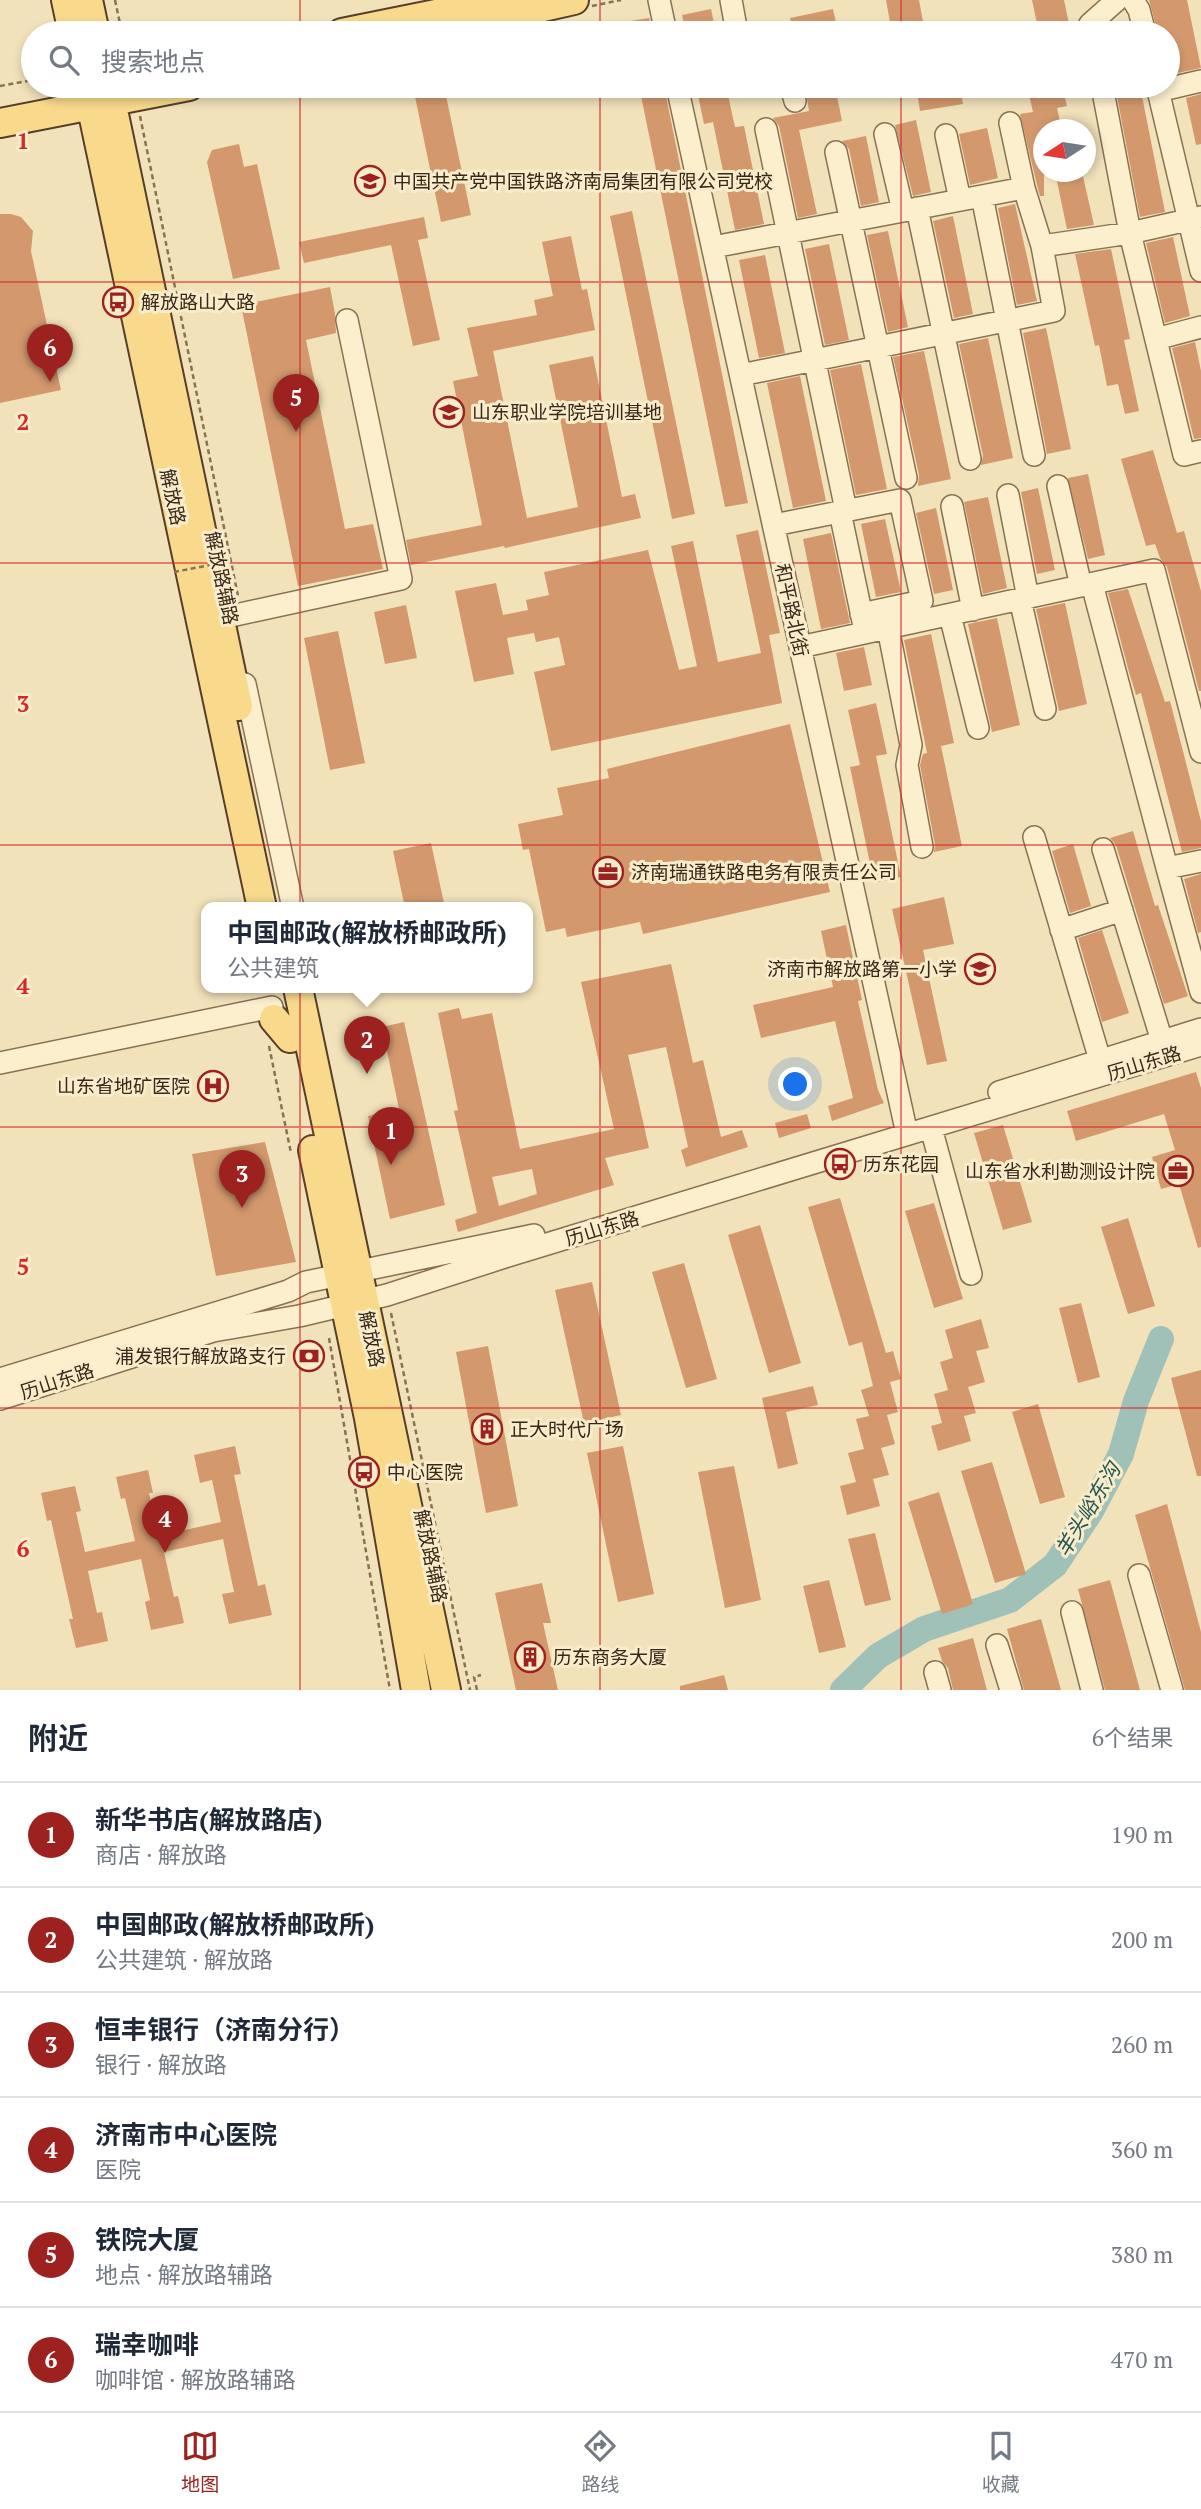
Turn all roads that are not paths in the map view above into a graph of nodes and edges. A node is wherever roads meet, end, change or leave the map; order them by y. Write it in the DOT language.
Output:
graph roads {
  1 [pos="66,0"];
  2 [pos="88,0"];
  3 [pos="505,0"];
  4 [pos="574,0"];
  5 [pos="659,0"];
  6 [pos="731,0"];
  7 [pos="1117,0"];
  8 [pos="1133,0"];
  9 [pos="70,21"];
  10 [pos="92,21"];
  11 [pos="401,21"];
  12 [pos="479,21"];
  13 [pos="663,21"];
  14 [pos="735,21"];
  15 [pos="1093,21"];
  16 [pos="1142,21"];
  17 [pos="1201,82"];
  18 [pos="1180,85"];
  19 [pos="59,98"];
  20 [pos="89,98"];
  21 [pos="99,98"];
  22 [pos="680,98"];
  23 [pos="1104,98"];
  24 [pos="1161,98"];
  25 [pos="0,107"];
  26 [pos="1010,122"];
  27 [pos="0,123"];
  28 [pos="766,129"];
  29 [pos="885,134"];
  30 [pos="946,135"];
  31 [pos="836,152"];
  32 [pos="1024,188"];
  33 [pos="982,196"];
  34 [pos="960,201"];
  35 [pos="910,210"];
  36 [pos="1195,219"];
  37 [pos="850,221"];
  38 [pos="788,233"];
  39 [pos="1130,233"];
  40 [pos="1042,246"];
  41 [pos="713,247"];
  42 [pos="131,248"];
  43 [pos="1201,271"];
  44 [pos="347,320"];
  45 [pos="1006,322"];
  46 [pos="1201,327"];
  47 [pos="944,334"];
  48 [pos="1156,338"];
  49 [pos="879,347"];
  50 [pos="815,359"];
  51 [pos="741,375"];
  52 [pos="1201,451"];
  53 [pos="1034,455"];
  54 [pos="970,459"];
  55 [pos="906,478"];
  56 [pos="1058,486"];
  57 [pos="1008,495"];
  58 [pos="952,506"];
  59 [pos="843,511"];
  60 [pos="774,525"];
  61 [pos="1087,585"];
  62 [pos="1024,598"];
  63 [pos="973,610"];
  64 [pos="236,615"];
  65 [pos="950,615"];
  66 [pos="863,623"];
  67 [pos="888,628"];
  68 [pos="800,647"];
  69 [pos="1045,709"];
  70 [pos="978,728"];
  71 [pos="1201,752"];
  72 [pos="1034,837"];
  73 [pos="922,847"];
  74 [pos="1102,849"];
  75 [pos="1201,861"];
  76 [pos="1167,868"];
  77 [pos="250,902"];
  78 [pos="261,902"];
  79 [pos="280,902"];
  80 [pos="292,902"];
  81 [pos="1122,910"];
  82 [pos="1062,930"];
  83 [pos="1201,992"];
  84 [pos="296,993"];
  85 [pos="287,1013"];
  86 [pos="1201,1029"];
  87 [pos="1162,1041"];
  88 [pos="1201,1045"];
  89 [pos="1100,1060"];
  90 [pos="0,1063"];
  91 [pos="906,1128"];
  92 [pos="931,1128"];
  93 [pos="348,1273"];
  94 [pos="971,1273"];
  95 [pos="355,1303"];
  96 [pos="0,1379"];
  97 [pos="0,1399"];
  98 [pos="386,1417"];
  99 [pos="365,1462"];
  100 [pos="1139,1575"];
  101 [pos="1072,1612"];
  102 [pos="997,1645"];
  103 [pos="414,1690"];
  104 [pos="446,1690"];
  105 [pos="459,1690"];
  106 [pos="1010,1690"];
  107 [pos="1092,1690"];
  108 [pos="1172,1690"];
  1 -- 9 [label="main road"];
  2 -- 10 [label="main road"];
  3 -- 11 [label="main road"];
  4 -- 12 [label="main road"];
  5 -- 13 [label="street"];
  6 -- 14 [label="street"];
  7 -- 15 [label="street"];
  8 -- 16 [label="street"];
  17 -- 18 [label="street"];
  19 -- 25 [label="main road"];
  20 -- 27 [label="main road"];
  21 -- 42 [label="main road, 解放路"];
  22 -- 41 [label="street, 和平路北街"];
  23 -- 39 [label="street"];
  24 -- 36 [label="street"];
  26 -- 32 [label="street"];
  28 -- 38 [label="street"];
  29 -- 35 [label="street"];
  30 -- 34 [label="street"];
  31 -- 37 [label="street"];
  32 -- 33 [label="street"];
  32 -- 40 [label="street"];
  33 -- 34 [label="street"];
  33 -- 45 [label="street"];
  34 -- 35 [label="street"];
  35 -- 37 [label="street"];
  35 -- 47 [label="street"];
  36 -- 39 [label="street"];
  36 -- 43 [label="street"];
  37 -- 38 [label="street"];
  37 -- 49 [label="street"];
  38 -- 41 [label="street"];
  38 -- 50 [label="street"];
  39 -- 40 [label="street"];
  39 -- 48 [label="street"];
  40 -- 45 [label="street"];
  41 -- 51 [label="street, 和平路北街"];
  42 -- 64 [label="street, 解放路辅路"];
  42 -- 77 [label="street"];
  42 -- 78 [label="main road, 解放路"];
  42 -- 79 [label="main road, 解放路"];
  44 -- 64 [label="street"];
  45 -- 47 [label="street"];
  45 -- 53 [label="street"];
  46 -- 48 [label="street"];
  47 -- 49 [label="street"];
  47 -- 54 [label="street"];
  48 -- 52 [label="street"];
  49 -- 50 [label="street"];
  49 -- 55 [label="street"];
  50 -- 51 [label="street"];
  50 -- 59 [label="street"];
  51 -- 60 [label="street, 和平路北街"];
  56 -- 61 [label="street"];
  57 -- 62 [label="street"];
  58 -- 63 [label="street"];
  59 -- 60 [label="street"];
  59 -- 66 [label="street"];
  59 -- 66 [label="street"];
  60 -- 68 [label="street, 和平路北街"];
  61 -- 62 [label="street"];
  61 -- 71 [label="street"];
  61 -- 76 [label="street"];
  62 -- 63 [label="street"];
  62 -- 69 [label="street"];
  63 -- 65 [label="street"];
  64 -- 80 [label="street, 解放路辅路"];
  65 -- 67 [label="street"];
  65 -- 70 [label="street"];
  66 -- 67 [label="street"];
  66 -- 68 [label="street"];
  67 -- 73 [label="street"];
  68 -- 91 [label="street, 和平路北街"];
  72 -- 82 [label="street"];
  74 -- 81 [label="street"];
  75 -- 76 [label="street"];
  76 -- 83 [label="street"];
  81 -- 82 [label="street"];
  81 -- 87 [label="street"];
  82 -- 89 [label="street"];
  84 -- 85 [label="main road, 解放路"];
  85 -- 90 [label="street"];
  85 -- 93 [label="main road, 解放路"];
  86 -- 87 [label="street, 历山东路"];
  87 -- 89 [label="street, 历山东路"];
  88 -- 92 [label="street, 历山东路"];
  89 -- 91 [label="street, 历山东路"];
  91 -- 92 [label="street, 历山东路"];
  91 -- 93 [label="street, 历山东路"];
  91 -- 95 [label="street, 历山东路"];
  92 -- 94 [label="street"];
  93 -- 95 [label="main road, 解放路"];
  93 -- 96 [label="street, 历山东路"];
  95 -- 97 [label="street, 历山东路"];
  95 -- 98 [label="main road, 解放路"];
  98 -- 99 [label="main road"];
  98 -- 103 [label="main road, 解放路"];
  98 -- 104 [label="main road, 解放路"];
  98 -- 105 [label="street, 解放路辅路"];
  99 -- 103 [label="street"];
  100 -- 108 [label="street"];
  101 -- 107 [label="street"];
  102 -- 106 [label="street"];
}
